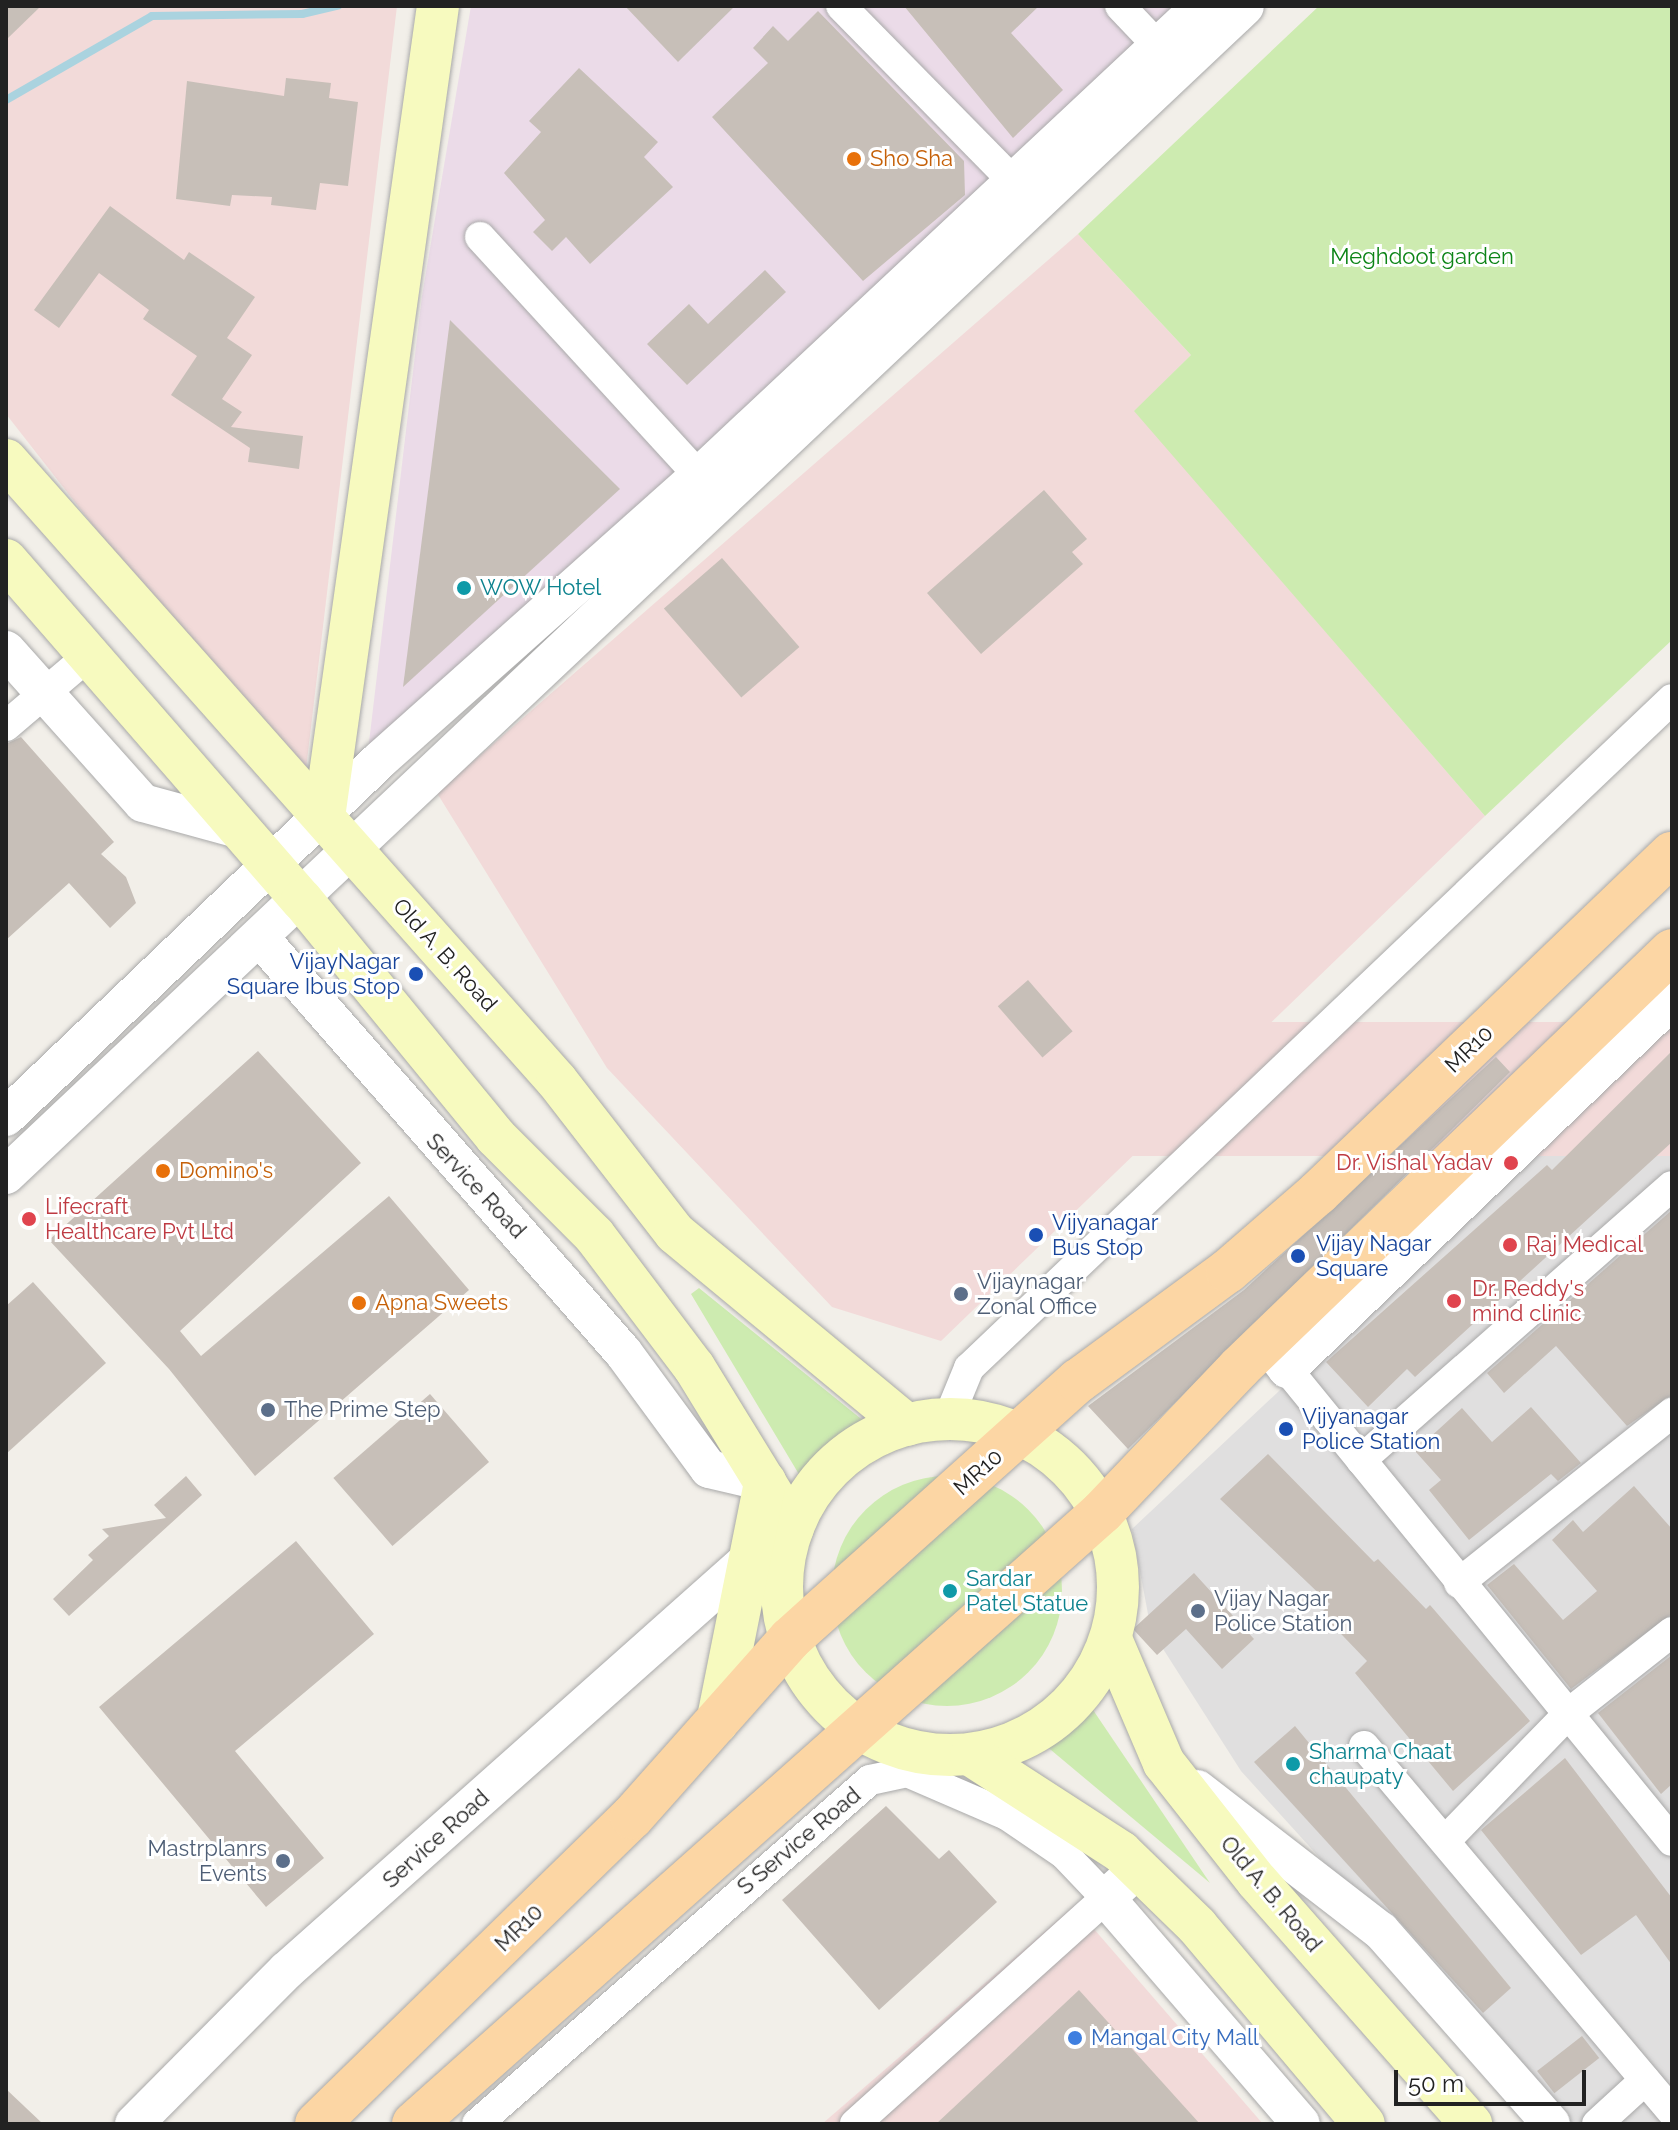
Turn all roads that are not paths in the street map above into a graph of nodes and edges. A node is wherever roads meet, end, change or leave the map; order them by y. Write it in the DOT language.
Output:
graph roads {
  1 [pos="438,6"];
  2 [pos="841,6"];
  3 [pos="1120,6"];
  4 [pos="1201,6"];
  5 [pos="1245,6"];
  6 [pos="1158,46"];
  7 [pos="1013,181"];
  8 [pos="480,237"];
  9 [pos="6,460"];
  10 [pos="699,476"];
  11 [pos="6,560"];
  12 [pos="6,650"];
  13 [pos="86,658"];
  14 [pos="43,693"];
  15 [pos="1672,699"];
  16 [pos="6,726"];
  17 [pos="324,817"];
  18 [pos="238,829"];
  19 [pos="353,852"];
  20 [pos="1672,854"];
  21 [pos="271,865"];
  22 [pos="302,900"];
  23 [pos="261,939"];
  24 [pos="1672,951"];
  25 [pos="1670,1007"];
  26 [pos="6,1117"];
  27 [pos="6,1175"];
  28 [pos="1672,1186"];
  29 [pos="1276,1355"];
  30 [pos="1672,1413"];
  31 [pos="948,1419"];
  32 [pos="907,1425"];
  33 [pos="1021,1433"];
  34 [pos="1361,1460"];
  35 [pos="765,1482"];
  36 [pos="1102,1512"];
  37 [pos="793,1528"];
  38 [pos="746,1562"];
  39 [pos="1459,1583"];
  40 [pos="1672,1632"];
  41 [pos="790,1639"];
  42 [pos="1111,1639"];
  43 [pos="1569,1713"];
  44 [pos="717,1723"];
  45 [pos="858,1729"];
  46 [pos="1364,1746"];
  47 [pos="971,1755"];
  48 [pos="1164,1763"];
  49 [pos="1446,1840"];
  50 [pos="1672,1841"];
  51 [pos="1138,1869"];
  52 [pos="1106,1898"];
  53 [pos="1645,2080"];
  54 [pos="1672,2112"];
  55 [pos="134,2124"];
  56 [pos="317,2124"];
  57 [pos="414,2124"];
  58 [pos="477,2124"];
  59 [pos="855,2124"];
  60 [pos="1301,2124"];
  61 [pos="1364,2124"];
  62 [pos="1471,2124"];
  63 [pos="1551,2124"];
  64 [pos="1597,2124"];
  1 -- 17 [label="main road"];
  2 -- 7 [label="street"];
  3 -- 6 [label="street"];
  4 -- 6 [label="street"];
  5 -- 19 [label="street"];
  6 -- 7 [label="street"];
  7 -- 10 [label="street"];
  8 -- 10 [label="street"];
  9 -- 17 [label="main road, Old A. B. Road"];
  10 -- 17 [label="street"];
  11 -- 13 [label="main road"];
  12 -- 14 [label="street"];
  13 -- 14 [label="street"];
  13 -- 18 [label="main road"];
  14 -- 16 [label="street"];
  14 -- 18 [label="street"];
  15 -- 31 [label="street"];
  17 -- 19 [label="main road, Old A. B. Road"];
  17 -- 21 [label="street"];
  18 -- 21 [label="main road"];
  19 -- 22 [label="street"];
  19 -- 32 [label="main road, Old A. B. Road"];
  20 -- 33 [label="main road, MR10"];
  21 -- 22 [label="main road"];
  21 -- 26 [label="street"];
  22 -- 23 [label="street"];
  22 -- 35 [label="main road"];
  23 -- 27 [label="street"];
  23 -- 35 [label="street, Service Road"];
  24 -- 29 [label="main road"];
  25 -- 29 [label="street"];
  28 -- 34 [label="street"];
  29 -- 34 [label="street"];
  29 -- 36 [label="main road"];
  30 -- 39 [label="street"];
  31 -- 32 [label="main road"];
  31 -- 33 [label="main road"];
  32 -- 37 [label="main road"];
  33 -- 36 [label="main road"];
  33 -- 41 [label="main road, MR10"];
  34 -- 39 [label="street"];
  35 -- 37 [label="main road"];
  35 -- 38 [label="main road"];
  36 -- 42 [label="main road"];
  36 -- 45 [label="main road"];
  37 -- 41 [label="main road"];
  38 -- 44 [label="main road"];
  38 -- 55 [label="street, Service Road"];
  39 -- 43 [label="street"];
  40 -- 43 [label="street"];
  41 -- 44 [label="main road, MR10"];
  41 -- 45 [label="main road"];
  42 -- 47 [label="main road"];
  42 -- 48 [label="main road, Old A. B. Road"];
  43 -- 49 [label="street"];
  43 -- 50 [label="street"];
  44 -- 56 [label="main road, MR10"];
  45 -- 47 [label="main road"];
  45 -- 57 [label="main road"];
  46 -- 49 [label="street"];
  47 -- 51 [label="main road"];
  48 -- 62 [label="main road, Old A. B. Road"];
  48 -- 63 [label="street"];
  49 -- 53 [label="street"];
  51 -- 52 [label="street"];
  51 -- 61 [label="main road"];
  52 -- 58 [label="street, S Service Road"];
  52 -- 59 [label="street"];
  52 -- 60 [label="street, S Service Road"];
  53 -- 54 [label="street"];
  53 -- 64 [label="street"];
}
